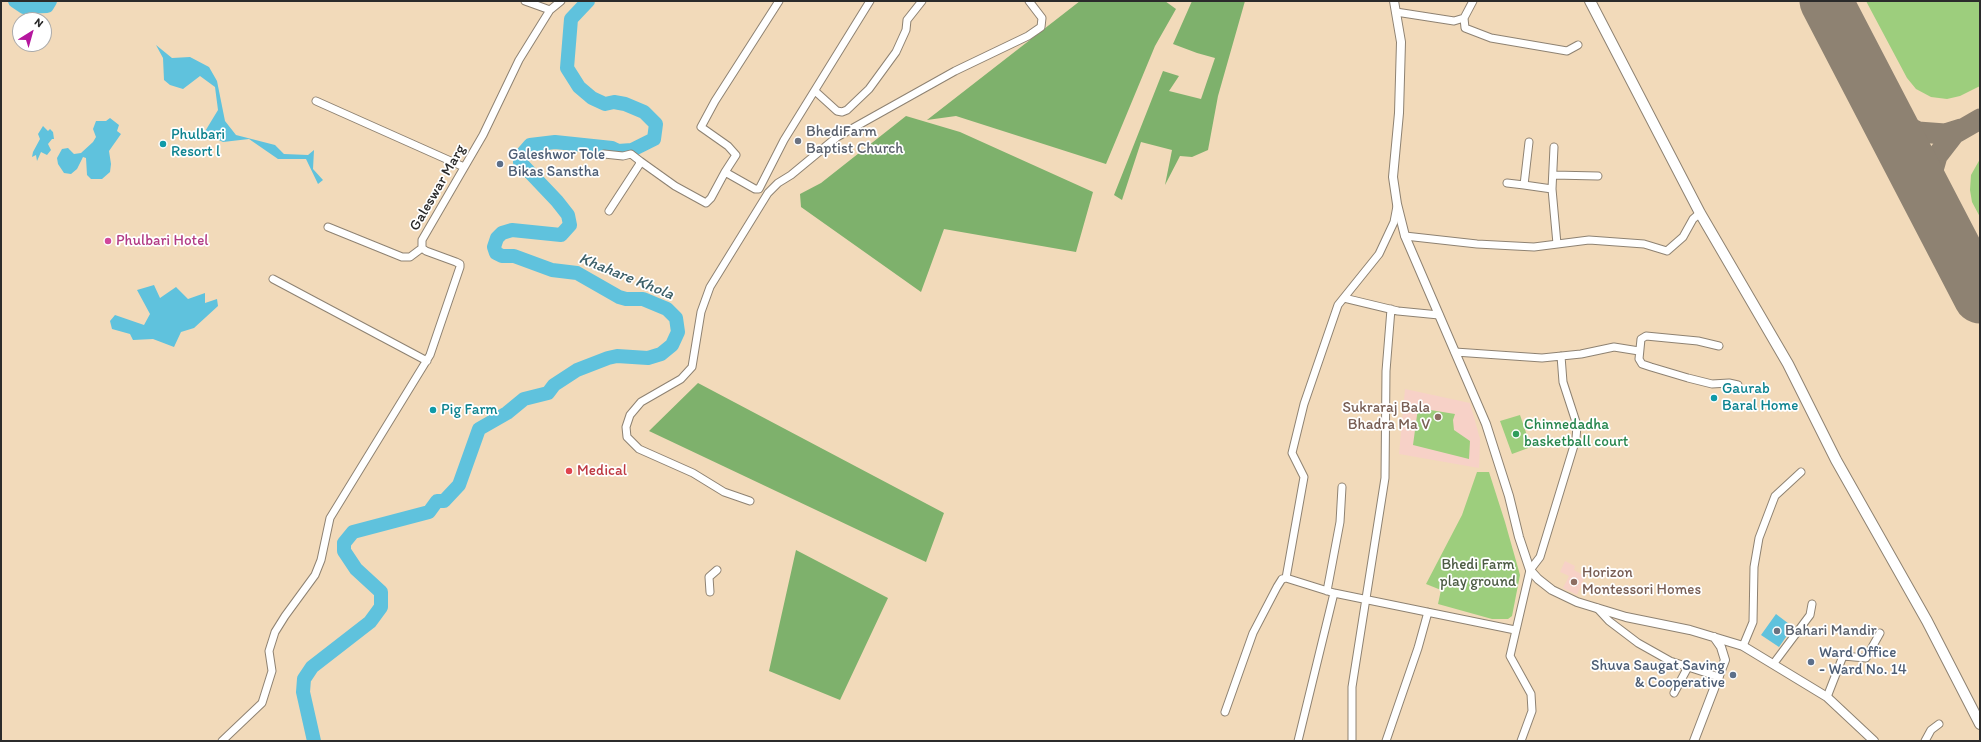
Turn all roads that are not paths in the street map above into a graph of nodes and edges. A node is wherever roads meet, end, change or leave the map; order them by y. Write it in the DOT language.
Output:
graph roads {
  1 [pos="525,1"];
  2 [pos="561,1"];
  3 [pos="779,1"];
  4 [pos="870,1"];
  5 [pos="922,1"];
  6 [pos="1029,1"];
  7 [pos="1394,1"];
  8 [pos="1473,1"];
  9 [pos="1590,1"];
  10 [pos="550,10"];
  11 [pos="1396,12"];
  12 [pos="1464,18"];
  13 [pos="1578,45"];
  14 [pos="815,91"];
  15 [pos="316,101"];
  16 [pos="1529,142"];
  17 [pos="1554,147"];
  18 [pos="604,154"];
  19 [pos="640,161"];
  20 [pos="464,167"];
  21 [pos="725,172"];
  22 [pos="1553,175"];
  23 [pos="1598,176"];
  24 [pos="1507,183"];
  25 [pos="1524,185"];
  26 [pos="1552,189"];
  27 [pos="1397,204"];
  28 [pos="610,211"];
  29 [pos="1700,213"];
  30 [pos="328,227"];
  31 [pos="1405,236"];
  32 [pos="1557,244"];
  33 [pos="422,248"];
  34 [pos="273,278"];
  35 [pos="1344,298"];
  36 [pos="1391,309"];
  37 [pos="1439,315"];
  38 [pos="1719,346"];
  39 [pos="1639,351"];
  40 [pos="1455,352"];
  41 [pos="1561,356"];
  42 [pos="427,361"];
  43 [pos="1738,385"];
  44 [pos="1801,472"];
  45 [pos="1342,487"];
  46 [pos="750,501"];
  47 [pos="718,570"];
  48 [pos="1530,570"];
  49 [pos="1286,578"];
  50 [pos="710,592"];
  51 [pos="1330,592"];
  52 [pos="1366,600"];
  53 [pos="1812,604"];
  54 [pos="1597,608"];
  55 [pos="1428,612"];
  56 [pos="1515,630"];
  57 [pos="1880,633"];
  58 [pos="1714,637"];
  59 [pos="1743,646"];
  60 [pos="1774,663"];
  61 [pos="1688,667"];
  62 [pos="1719,676"];
  63 [pos="1674,693"];
  64 [pos="1827,698"];
  65 [pos="1225,712"];
  66 [pos="1939,724"];
  67 [pos="1980,724"];
  68 [pos="222,741"];
  69 [pos="1298,741"];
  70 [pos="1352,741"];
  71 [pos="1386,741"];
  72 [pos="1521,741"];
  73 [pos="1694,741"];
  74 [pos="1874,741"];
  75 [pos="1925,741"];
  1 -- 10 [label="street"];
  2 -- 10 [label="street, Galeswar Marg"];
  3 -- 21 [label="street"];
  4 -- 14 [label="street"];
  5 -- 14 [label="street"];
  6 -- 46 [label="street"];
  7 -- 11 [label="street"];
  8 -- 12 [label="street"];
  9 -- 29 [label="main road"];
  10 -- 20 [label="street, Galeswar Marg"];
  11 -- 12 [label="street"];
  11 -- 27 [label="street"];
  12 -- 13 [label="street"];
  14 -- 21 [label="street"];
  15 -- 20 [label="street"];
  16 -- 25 [label="street"];
  17 -- 22 [label="street"];
  18 -- 19 [label="street"];
  19 -- 21 [label="street"];
  19 -- 28 [label="street"];
  20 -- 33 [label="street, Galeswar Marg"];
  22 -- 23 [label="street"];
  22 -- 26 [label="street"];
  24 -- 25 [label="street"];
  25 -- 26 [label="street"];
  26 -- 32 [label="street"];
  27 -- 31 [label="street"];
  27 -- 35 [label="street"];
  29 -- 32 [label="street"];
  29 -- 67 [label="main road"];
  30 -- 33 [label="street"];
  31 -- 32 [label="street"];
  31 -- 37 [label="street"];
  33 -- 42 [label="street, Galeswar Marg"];
  34 -- 42 [label="street"];
  35 -- 36 [label="street"];
  35 -- 49 [label="street"];
  36 -- 37 [label="street"];
  36 -- 52 [label="street"];
  37 -- 40 [label="street"];
  38 -- 39 [label="street"];
  39 -- 41 [label="street"];
  39 -- 43 [label="street"];
  40 -- 41 [label="street"];
  40 -- 48 [label="street"];
  41 -- 48 [label="street"];
  42 -- 68 [label="street, Galeswar Marg"];
  44 -- 59 [label="street"];
  45 -- 51 [label="street"];
  47 -- 50 [label="street"];
  48 -- 54 [label="street"];
  48 -- 56 [label="street"];
  49 -- 51 [label="street"];
  49 -- 65 [label="street"];
  51 -- 52 [label="street"];
  51 -- 69 [label="street"];
  52 -- 55 [label="street"];
  52 -- 70 [label="street"];
  53 -- 60 [label="street"];
  54 -- 58 [label="street"];
  54 -- 61 [label="street"];
  55 -- 56 [label="street"];
  55 -- 71 [label="street"];
  56 -- 72 [label="street"];
  57 -- 64 [label="street"];
  58 -- 59 [label="street"];
  58 -- 62 [label="street"];
  59 -- 60 [label="street"];
  60 -- 64 [label="street"];
  61 -- 62 [label="street"];
  61 -- 63 [label="street"];
  62 -- 73 [label="street"];
  64 -- 74 [label="street"];
  66 -- 75 [label="street"];
}
